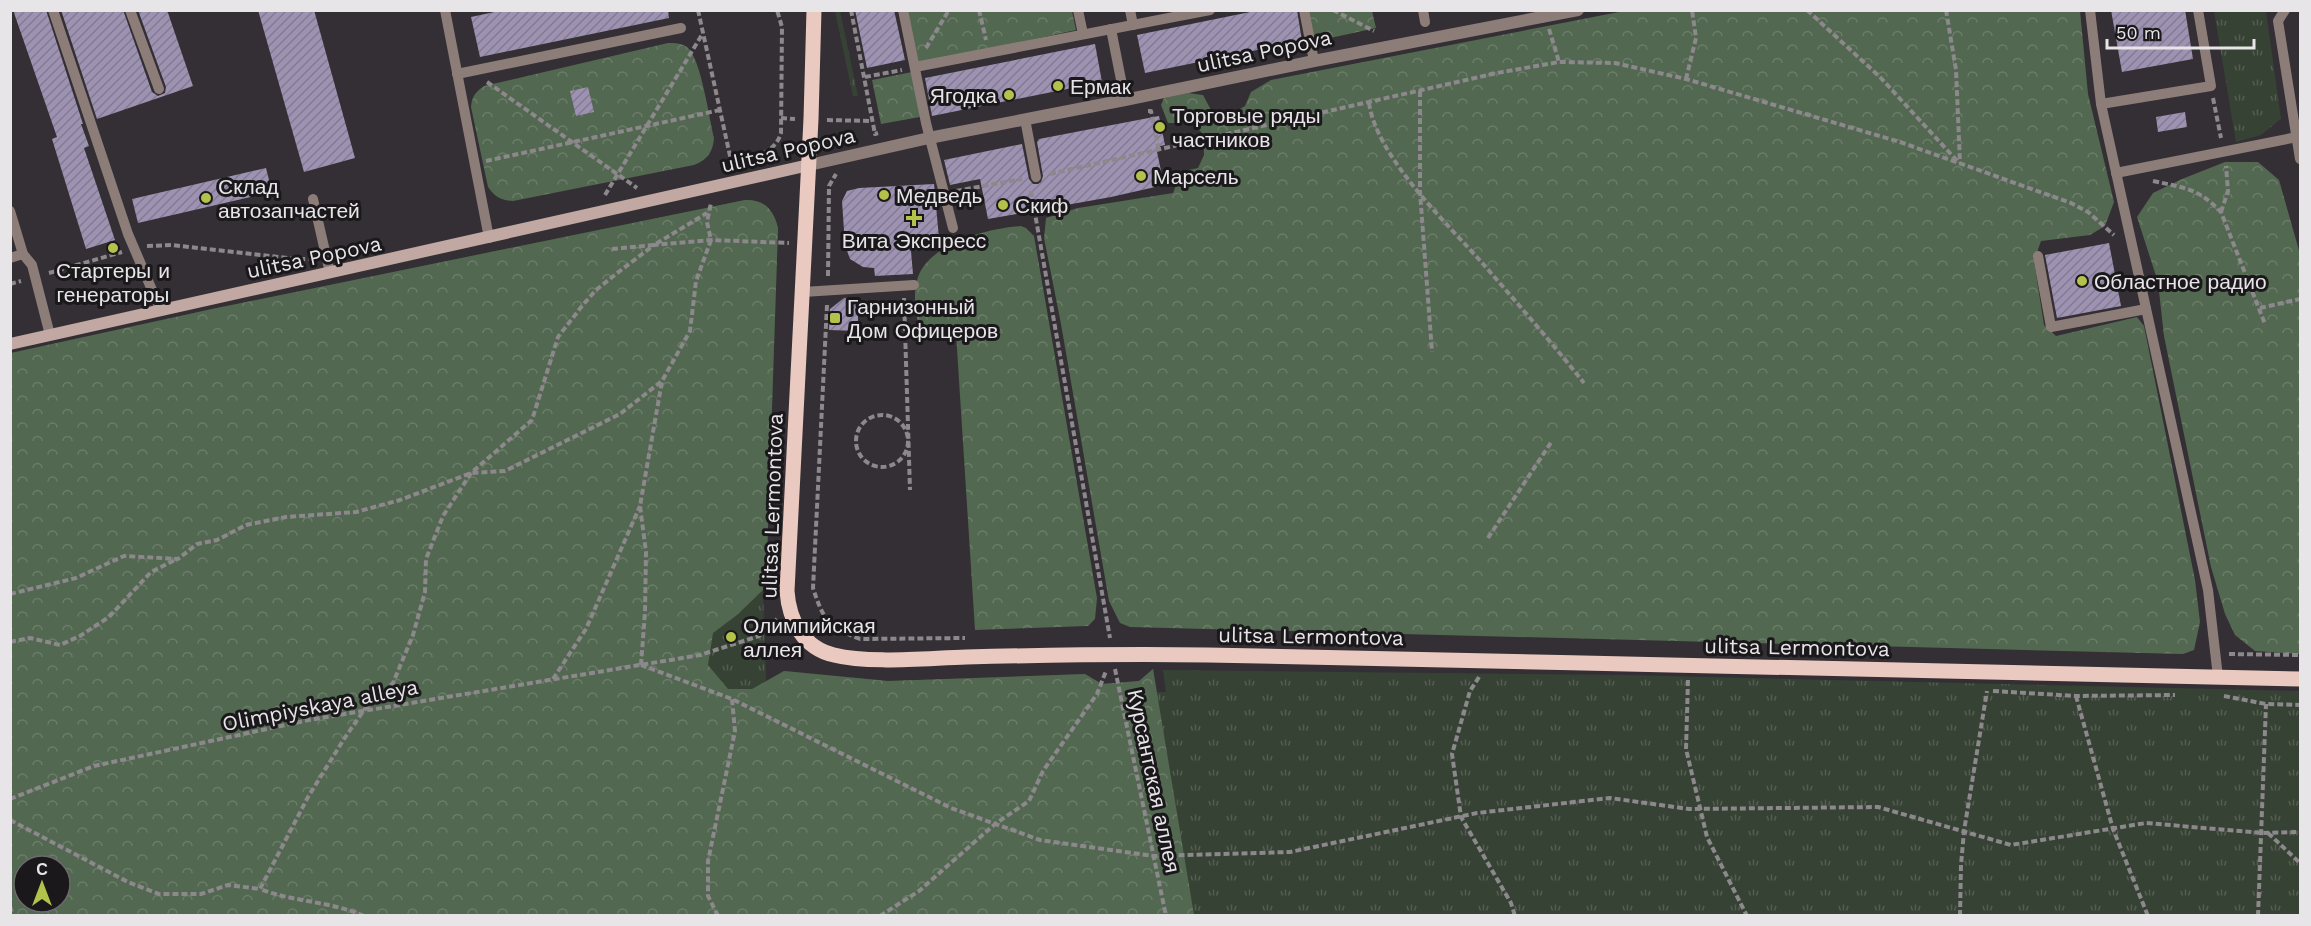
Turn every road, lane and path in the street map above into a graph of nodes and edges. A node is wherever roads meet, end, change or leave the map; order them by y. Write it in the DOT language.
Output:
graph roads {
  1 [pos="53,10"];
  2 [pos="130,10"];
  3 [pos="445,10"];
  4 [pos="698,10"];
  5 [pos="777,10"];
  6 [pos="814,10"];
  7 [pos="850,10"];
  8 [pos="903,10"];
  9 [pos="949,10"];
  10 [pos="979,10"];
  11 [pos="1078,10"];
  12 [pos="1130,10"];
  13 [pos="1210,10"];
  14 [pos="1304,10"];
  15 [pos="1333,10"];
  16 [pos="1423,10"];
  17 [pos="1578,10"];
  18 [pos="1692,10"];
  19 [pos="1807,10"];
  20 [pos="1946,10"];
  21 [pos="2090,10"];
  22 [pos="2198,10"];
  23 [pos="2285,10"];
  24 [pos="1547,16"];
  25 [pos="1425,22"];
  26 [pos="1133,25"];
  27 [pos="681,28"];
  28 [pos="1111,29"];
  29 [pos="1374,31"];
  30 [pos="703,33"];
  31 [pos="1083,34"];
  32 [pos="990,52"];
  33 [pos="1314,61"];
  34 [pos="1559,62"];
  35 [pos="915,67"];
  36 [pos="472,72"];
  37 [pos="457,74"];
  38 [pos="865,77"];
  39 [pos="1686,79"];
  40 [pos="2211,86"];
  41 [pos="159,89"];
  42 [pos="1420,91"];
  43 [pos="1125,100"];
  44 [pos="1369,103"];
  45 [pos="2101,104"];
  46 [pos="720,110"];
  47 [pos="1151,111"];
  48 [pos="1025,120"];
  49 [pos="872,121"];
  50 [pos="647,126"];
  51 [pos="2297,137"];
  52 [pos="929,138"];
  53 [pos="573,142"];
  54 [pos="1158,151"];
  55 [pos="2223,151"];
  56 [pos="2301,159"];
  57 [pos="474,164"];
  58 [pos="1960,164"];
  59 [pos="809,165"];
  60 [pos="841,171"];
  61 [pos="2116,173"];
  62 [pos="618,174"];
  63 [pos="1033,178"];
  64 [pos="2149,180"];
  65 [pos="649,185"];
  66 [pos="720,185"];
  67 [pos="637,188"];
  68 [pos="626,190"];
  69 [pos="616,192"];
  70 [pos="1420,192"];
  71 [pos="944,193"];
  72 [pos="605,195"];
  73 [pos="594,197"];
  74 [pos="313,199"];
  75 [pos="10,211"];
  76 [pos="2221,212"];
  77 [pos="707,213"];
  78 [pos="953,228"];
  79 [pos="489,238"];
  80 [pos="711,240"];
  81 [pos="805,243"];
  82 [pos="654,245"];
  83 [pos="135,248"];
  84 [pos="612,249"];
  85 [pos="22,254"];
  86 [pos="325,256"];
  87 [pos="2038,256"];
  88 [pos="10,258"];
  89 [pos="2137,263"];
  90 [pos="330,273"];
  91 [pos="34,278"];
  92 [pos="10,284"];
  93 [pos="909,285"];
  94 [pos="827,291"];
  95 [pos="802,292"];
  96 [pos="2301,299"];
  97 [pos="2260,308"];
  98 [pos="2146,309"];
  99 [pos="160,311"];
  100 [pos="2265,324"];
  101 [pos="50,335"];
  102 [pos="10,344"];
  103 [pos="1432,352"];
  104 [pos="662,381"];
  105 [pos="1584,383"];
  106 [pos="908,441"];
  107 [pos="1552,441"];
  108 [pos="471,473"];
  109 [pos="910,490"];
  110 [pos="640,506"];
  111 [pos="1488,538"];
  112 [pos="178,559"];
  113 [pos="10,594"];
  114 [pos="788,608"];
  115 [pos="1109,636"];
  116 [pos="1121,637"];
  117 [pos="967,638"];
  118 [pos="10,642"];
  119 [pos="1112,653"];
  120 [pos="2216,653"];
  121 [pos="2301,655"];
  122 [pos="1488,661"];
  123 [pos="641,665"];
  124 [pos="1688,675"];
  125 [pos="2218,677"];
  126 [pos="553,679"];
  127 [pos="2301,679"];
  128 [pos="1987,691"];
  129 [pos="2076,696"];
  130 [pos="732,699"];
  131 [pos="2266,704"];
  132 [pos="364,710"];
  133 [pos="10,799"];
  134 [pos="1701,808"];
  135 [pos="1461,817"];
  136 [pos="10,820"];
  137 [pos="995,824"];
  138 [pos="2113,829"];
  139 [pos="1964,831"];
  140 [pos="2301,832"];
  141 [pos="2265,833"];
  142 [pos="1154,856"];
  143 [pos="2301,863"];
  144 [pos="260,889"];
  145 [pos="10,906"];
  146 [pos="13,915"];
  147 [pos="364,915"];
  148 [pos="718,915"];
  149 [pos="880,915"];
  150 [pos="1166,915"];
  151 [pos="1515,915"];
  152 [pos="1747,915"];
  153 [pos="1960,915"];
  154 [pos="2148,915"];
  155 [pos="2258,915"];
  1 -- 83 [label="lane"];
  2 -- 41 [label="lane"];
  3 -- 37 [label="lane"];
  4 -- 30 [label="path"];
  5 -- 46 [label="path"];
  6 -- 59 [label="main road, ulitsa Lermontova"];
  7 -- 38 [label="path"];
  8 -- 35 [label="lane"];
  9 -- 35 [label="path"];
  10 -- 32 [label="path"];
  11 -- 31 [label="lane"];
  12 -- 26 [label="lane"];
  13 -- 26 [label="lane"];
  14 -- 33 [label="lane"];
  15 -- 29 [label="path"];
  16 -- 25 [label="lane"];
  17 -- 24 [label="street, ulitsa Popova"];
  18 -- 39 [label="path"];
  19 -- 58 [label="path"];
  20 -- 58 [label="path"];
  21 -- 45 [label="lane"];
  22 -- 40 [label="lane"];
  23 -- 51 [label="lane"];
  24 -- 33 [label="street, ulitsa Popova"];
  24 -- 34 [label="path"];
  26 -- 28 [label="lane"];
  27 -- 36 [label="lane"];
  28 -- 31 [label="lane"];
  28 -- 43 [label="lane"];
  30 -- 46 [label="path"];
  30 -- 50 [label="path"];
  31 -- 32 [label="lane"];
  32 -- 35 [label="lane"];
  33 -- 43 [label="street, ulitsa Popova"];
  34 -- 39 [label="path"];
  34 -- 42 [label="path"];
  35 -- 38 [label="path"];
  35 -- 52 [label="lane"];
  36 -- 37 [label="lane"];
  36 -- 53 [label="path"];
  37 -- 57 [label="lane"];
  38 -- 49 [label="path"];
  39 -- 58 [label="path"];
  40 -- 45 [label="lane"];
  40 -- 55 [label="path"];
  42 -- 44 [label="path"];
  42 -- 70 [label="path"];
  43 -- 48 [label="street, ulitsa Popova"];
  44 -- 54 [label="path"];
  44 -- 70 [label="path"];
  45 -- 61 [label="lane"];
  46 -- 50 [label="path"];
  47 -- 54 [label="path"];
  48 -- 52 [label="street, ulitsa Popova"];
  48 -- 63 [label="lane"];
  50 -- 53 [label="path"];
  50 -- 62 [label="path"];
  51 -- 55 [label="lane"];
  51 -- 56 [label="lane"];
  52 -- 59 [label="street, ulitsa Popova"];
  52 -- 71 [label="lane"];
  53 -- 57 [label="path"];
  53 -- 62 [label="path"];
  54 -- 63 [label="path"];
  55 -- 61 [label="lane"];
  55 -- 76 [label="path"];
  57 -- 79 [label="lane"];
  58 -- 89 [label="path"];
  59 -- 66 [label="street, ulitsa Popova"];
  59 -- 81 [label="main road, ulitsa Lermontova"];
  60 -- 94 [label="path"];
  61 -- 89 [label="lane"];
  62 -- 67 [label="path"];
  62 -- 72 [label="path"];
  63 -- 71 [label="path"];
  63 -- 115 [label="path, Курсантская аллея"];
  64 -- 76 [label="path"];
  65 -- 67 [label="path"];
  66 -- 77 [label="path"];
  66 -- 79 [label="street, ulitsa Popova"];
  67 -- 68 [label="path"];
  69 -- 72 [label="path"];
  70 -- 103 [label="path"];
  70 -- 105 [label="path"];
  71 -- 78 [label="lane"];
  72 -- 73 [label="path"];
  74 -- 86 [label="lane"];
  75 -- 85 [label="lane"];
  76 -- 97 [label="path"];
  77 -- 80 [label="path"];
  77 -- 82 [label="path"];
  79 -- 90 [label="street, ulitsa Popova"];
  80 -- 81 [label="path"];
  80 -- 82 [label="path"];
  80 -- 104 [label="path"];
  81 -- 95 [label="main road, ulitsa Lermontova"];
  82 -- 84 [label="path"];
  82 -- 108 [label="path"];
  83 -- 86 [label="path"];
  83 -- 91 [label="path"];
  83 -- 99 [label="lane"];
  85 -- 88 [label="lane"];
  85 -- 91 [label="lane"];
  86 -- 90 [label="lane"];
  87 -- 98 [label="lane"];
  89 -- 98 [label="lane"];
  90 -- 99 [label="street, ulitsa Popova"];
  91 -- 92 [label="path"];
  91 -- 101 [label="lane"];
  93 -- 94 [label="lane"];
  93 -- 106 [label="path"];
  94 -- 95 [label="lane"];
  94 -- 117 [label="path"];
  95 -- 114 [label="main road, ulitsa Lermontova"];
  96 -- 97 [label="path"];
  97 -- 100 [label="path"];
  98 -- 120 [label="lane"];
  99 -- 101 [label="street, ulitsa Popova"];
  101 -- 102 [label="street, ulitsa Popova"];
  104 -- 108 [label="path"];
  104 -- 110 [label="path"];
  106 -- 106 [label="path"];
  106 -- 109 [label="path"];
  107 -- 111 [label="path"];
  108 -- 112 [label="path"];
  108 -- 132 [label="path"];
  110 -- 123 [label="path"];
  110 -- 126 [label="path"];
  112 -- 113 [label="path"];
  112 -- 118 [label="path"];
  114 -- 119 [label="main road, ulitsa Lermontova"];
  114 -- 123 [label="path"];
  115 -- 116 [label="path"];
  115 -- 119 [label="path, Курсантская аллея"];
  119 -- 122 [label="main road, ulitsa Lermontova"];
  119 -- 137 [label="path"];
  119 -- 142 [label="path, Курсантская аллея"];
  120 -- 121 [label="path"];
  120 -- 125 [label="lane"];
  122 -- 125 [label="main road, ulitsa Lermontova"];
  122 -- 135 [label="path"];
  123 -- 126 [label="path, Olimpiyskaya alleya"];
  123 -- 130 [label="path"];
  124 -- 134 [label="path"];
  125 -- 127 [label="main road, ulitsa Lermontova"];
  126 -- 132 [label="path, Olimpiyskaya alleya"];
  128 -- 139 [label="path"];
  129 -- 138 [label="path"];
  130 -- 137 [label="path"];
  130 -- 148 [label="path"];
  131 -- 141 [label="path"];
  132 -- 133 [label="path, Olimpiyskaya alleya"];
  132 -- 144 [label="path"];
  134 -- 135 [label="path"];
  134 -- 139 [label="path"];
  134 -- 152 [label="path"];
  135 -- 142 [label="path"];
  135 -- 151 [label="path"];
  136 -- 144 [label="path"];
  137 -- 142 [label="path"];
  137 -- 149 [label="path"];
  138 -- 139 [label="path"];
  138 -- 141 [label="path"];
  138 -- 154 [label="path"];
  139 -- 153 [label="path"];
  140 -- 141 [label="path"];
  141 -- 143 [label="path"];
  141 -- 155 [label="path"];
  142 -- 150 [label="path, Курсантская аллея"];
  144 -- 147 [label="path"];
  145 -- 146 [label="path"];
}
